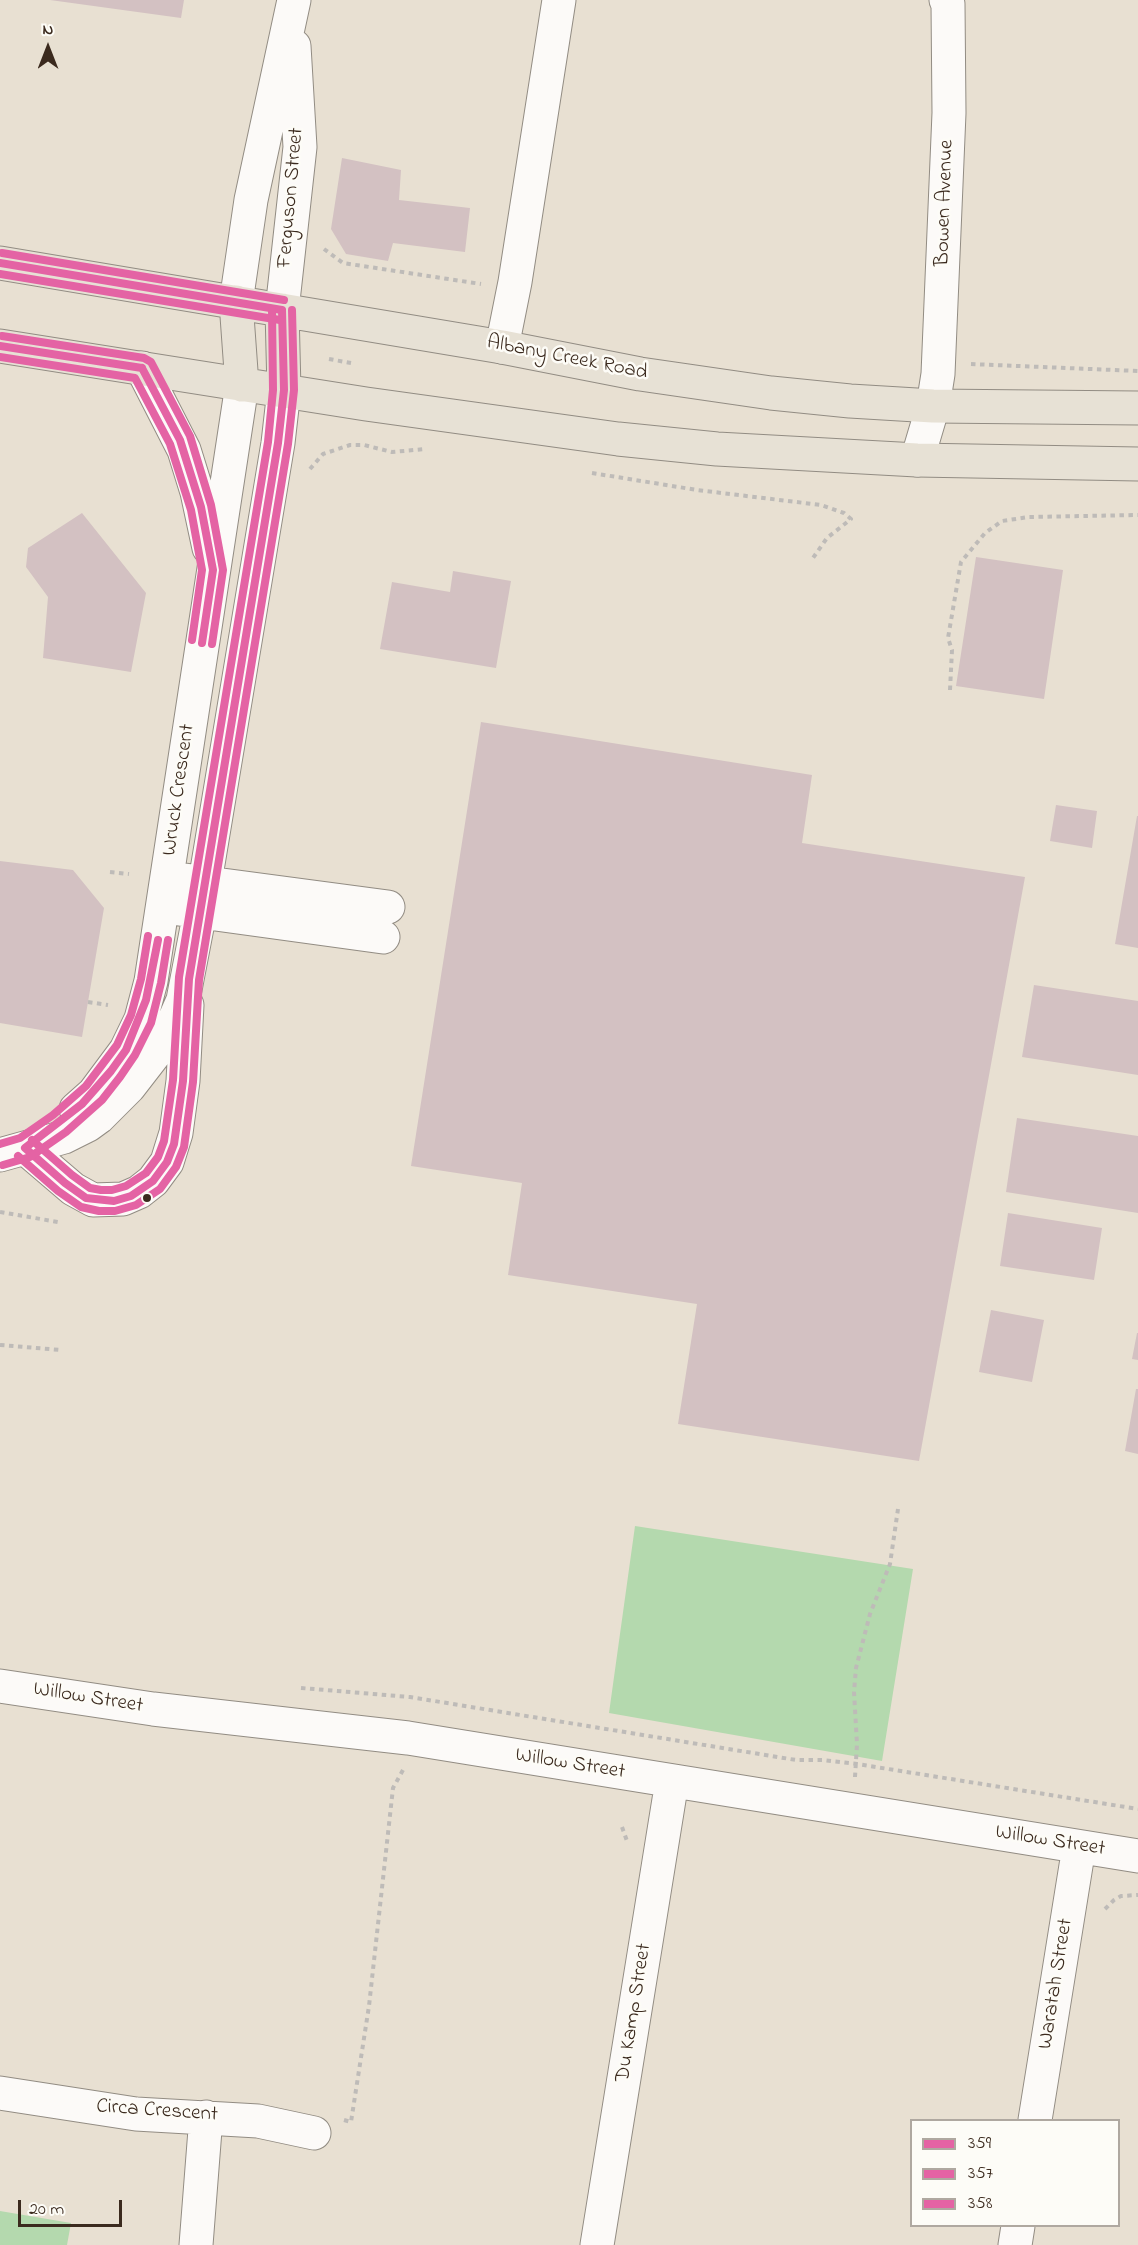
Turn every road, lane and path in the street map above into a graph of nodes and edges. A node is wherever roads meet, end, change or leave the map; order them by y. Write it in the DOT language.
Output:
graph roads {
  1 [pos="559,0"];
  2 [pos="946,0"];
  3 [pos="293,7"];
  4 [pos="323,247"];
  5 [pos="0,263"];
  6 [pos="487,285"];
  7 [pos="236,302"];
  8 [pos="282,310"];
  9 [pos="0,346"];
  10 [pos="502,346"];
  11 [pos="329,359"];
  12 [pos="351,363"];
  13 [pos="971,364"];
  14 [pos="142,368"];
  15 [pos="1138,371"];
  16 [pos="242,385"];
  17 [pos="284,390"];
  18 [pos="933,406"];
  19 [pos="1138,408"];
  20 [pos="434,449"];
  21 [pos="929,460"];
  22 [pos="1138,464"];
  23 [pos="581,471"];
  24 [pos="307,476"];
  25 [pos="1138,515"];
  26 [pos="813,558"];
  27 [pos="213,570"];
  28 [pos="950,690"];
  29 [pos="194,697"];
  30 [pos="234,704"];
  31 [pos="188,735"];
  32 [pos="228,742"];
  33 [pos="110,872"];
  34 [pos="129,874"];
  35 [pos="166,892"];
  36 [pos="203,898"];
  37 [pos="386,922"];
  38 [pos="189,979"];
  39 [pos="88,1002"];
  40 [pos="108,1005"];
  41 [pos="12,1152"];
  42 [pos="0,1212"];
  43 [pos="66,1224"];
  44 [pos="0,1345"];
  45 [pos="61,1350"];
  46 [pos="898,1509"];
  47 [pos="0,1686"];
  48 [pos="408,1738"];
  49 [pos="672,1781"];
  50 [pos="850,1810"];
  51 [pos="1079,1847"];
  52 [pos="1138,1856"];
  53 [pos="0,2093"];
  54 [pos="206,2117"];
  55 [pos="1035,2119"];
  56 [pos="314,2133"];
  57 [pos="1018,2227"];
  58 [pos="196,2245"];
  59 [pos="597,2245"];
  60 [pos="1015,2245"];
  1 -- 10 [label="street"];
  2 -- 18 [label="street, Bowen Avenue"];
  3 -- 7 [label="street, Ferguson Street"];
  3 -- 8 [label="street, Ferguson Street"];
  4 -- 6 [label="path"];
  5 -- 7 [label="main road, Albany Creek Road"];
  7 -- 8 [label="main road, Albany Creek Road"];
  7 -- 16 [label="main road"];
  8 -- 10 [label="main road, Albany Creek Road"];
  8 -- 17 [label="main road"];
  9 -- 14 [label="main road"];
  10 -- 18 [label="main road, Albany Creek Road"];
  11 -- 12 [label="path"];
  13 -- 15 [label="path"];
  14 -- 16 [label="main road"];
  14 -- 27 [label="street"];
  16 -- 17 [label="main road"];
  16 -- 27 [label="street, Wruck Crescent"];
  17 -- 21 [label="main road"];
  17 -- 30 [label="street, Wruck Crescent"];
  18 -- 19 [label="main road, Albany Creek Road"];
  18 -- 21 [label="street, Bowen Avenue"];
  20 -- 24 [label="path"];
  21 -- 22 [label="main road"];
  23 -- 26 [label="path"];
  25 -- 28 [label="path"];
  27 -- 29 [label="street, Wruck Crescent"];
  29 -- 30 [label="street"];
  29 -- 31 [label="street, Wruck Crescent"];
  30 -- 32 [label="street, Wruck Crescent"];
  31 -- 32 [label="street"];
  31 -- 35 [label="street, Wruck Crescent"];
  32 -- 36 [label="street, Wruck Crescent"];
  33 -- 34 [label="path"];
  35 -- 36 [label="street"];
  35 -- 41 [label="street, Wruck Crescent"];
  36 -- 37 [label="street"];
  36 -- 38 [label="street, Wruck Crescent"];
  38 -- 41 [label="street, Wruck Crescent"];
  38 -- 41 [label="street"];
  39 -- 40 [label="path"];
  42 -- 43 [label="path"];
  44 -- 45 [label="path"];
  46 -- 50 [label="path"];
  47 -- 48 [label="street, Willow Street"];
  48 -- 49 [label="street, Willow Street"];
  48 -- 56 [label="path"];
  49 -- 50 [label="street, Willow Street"];
  49 -- 59 [label="street, Du Kamp Street"];
  50 -- 51 [label="street, Willow Street"];
  51 -- 52 [label="street, Willow Street"];
  51 -- 55 [label="street, Waratah Street"];
  53 -- 54 [label="street, Circa Crescent"];
  54 -- 56 [label="street, Circa Crescent"];
  54 -- 58 [label="street"];
  57 -- 60 [label="street"];
}
